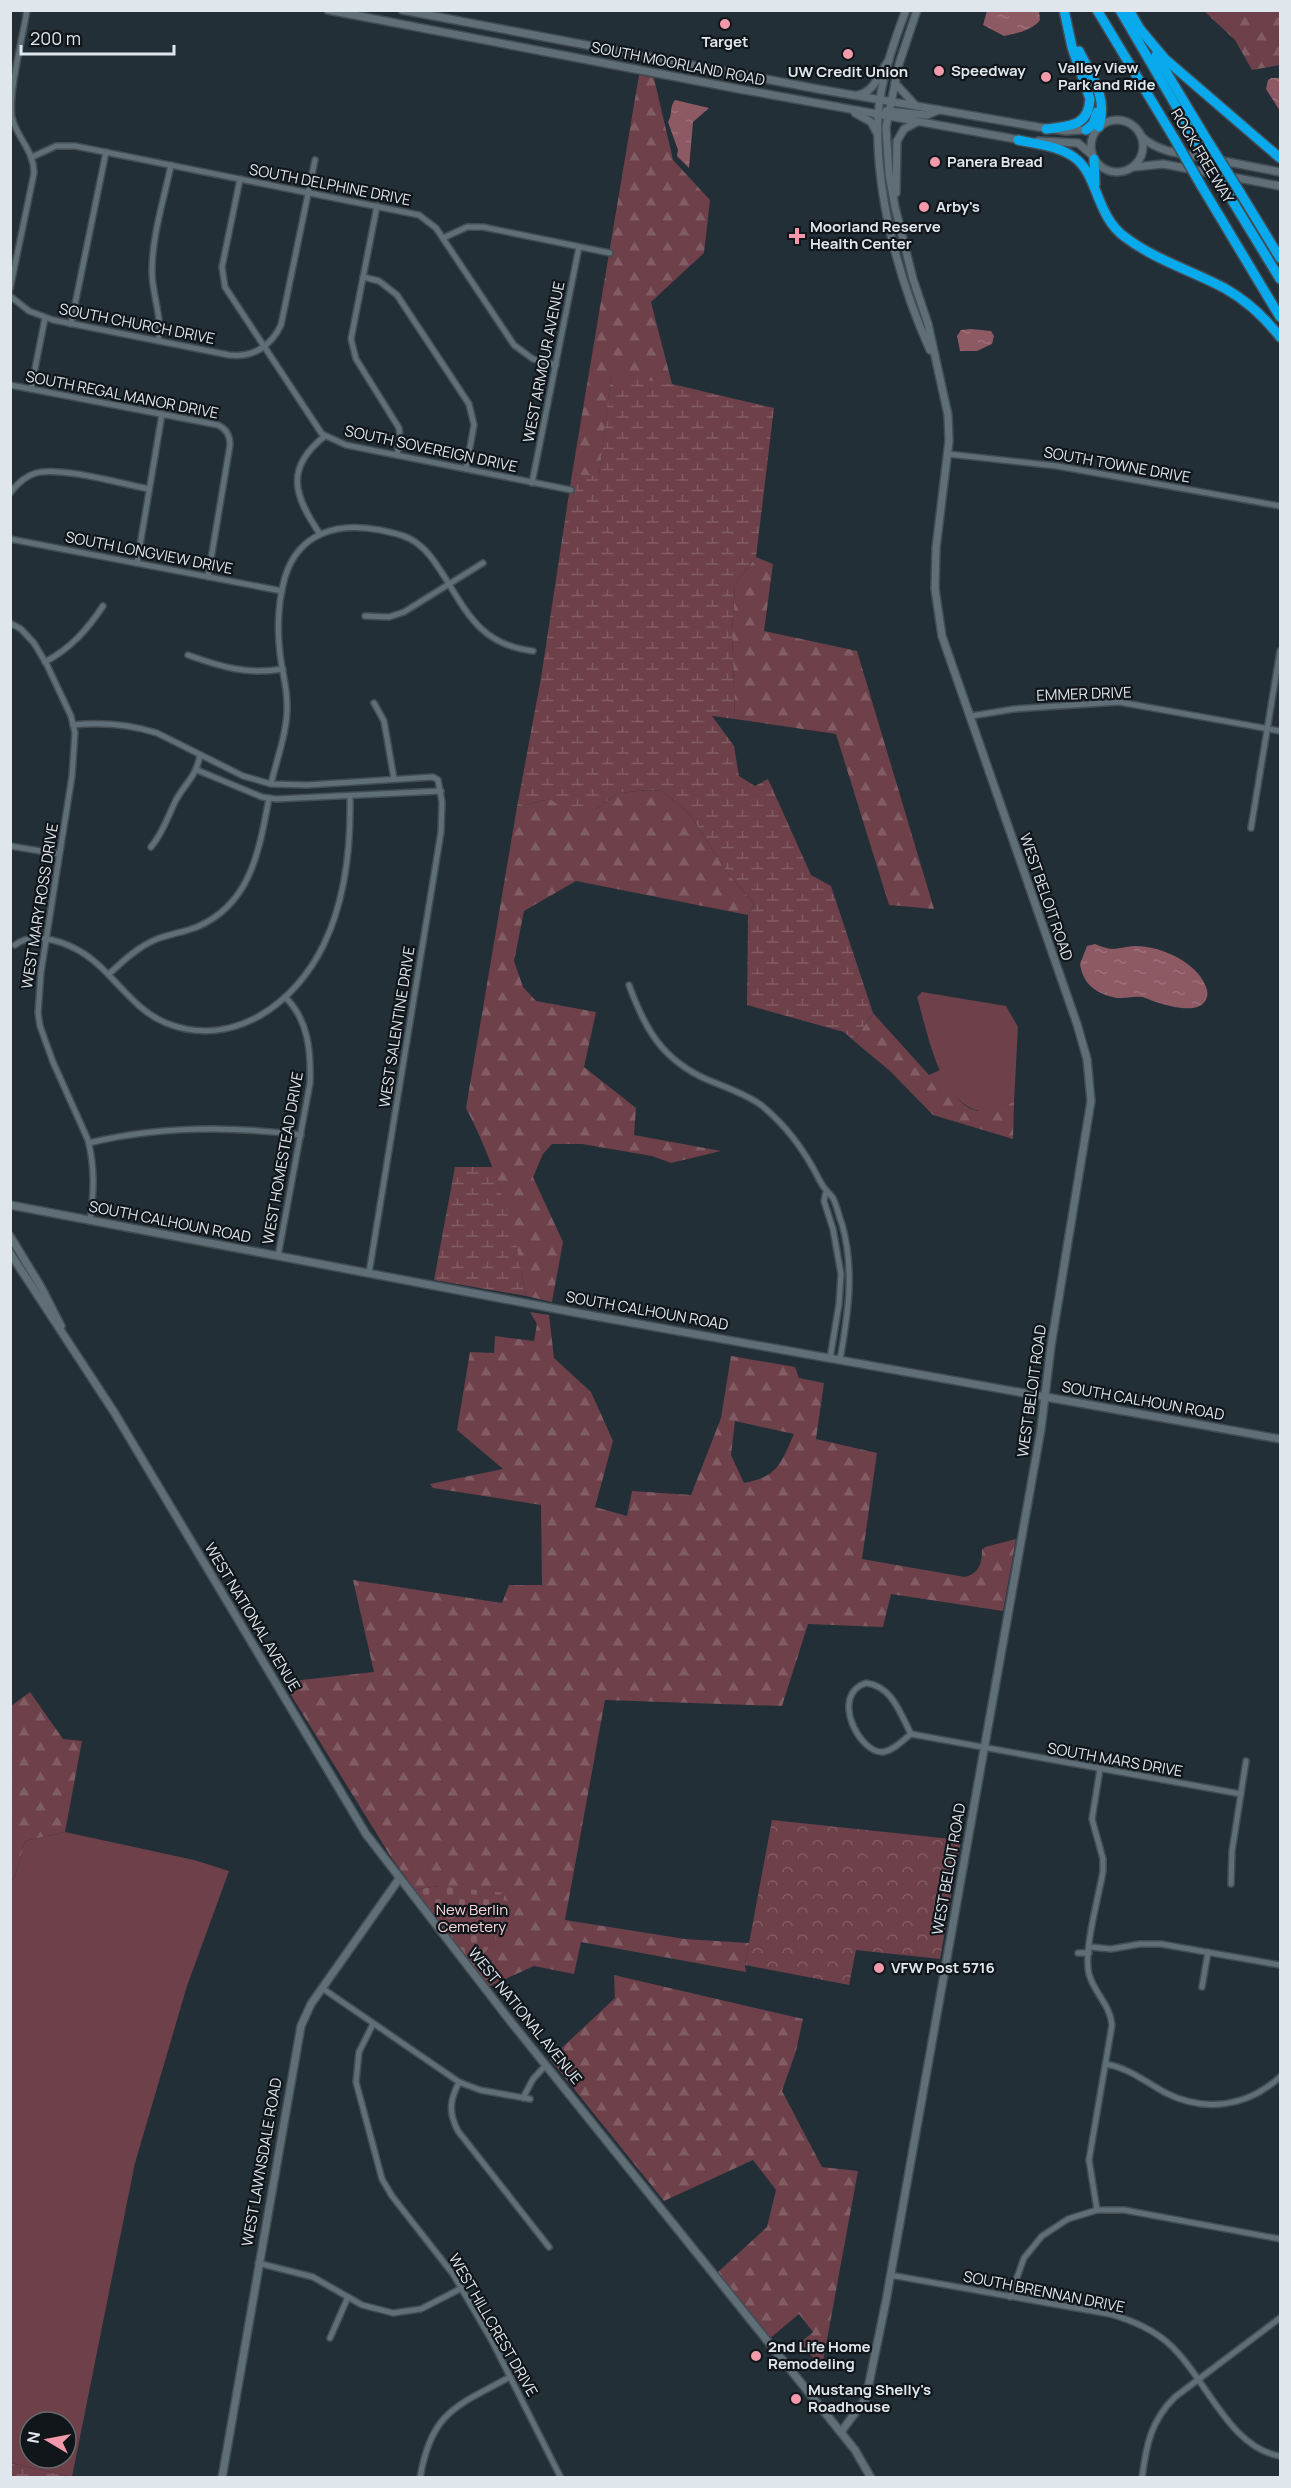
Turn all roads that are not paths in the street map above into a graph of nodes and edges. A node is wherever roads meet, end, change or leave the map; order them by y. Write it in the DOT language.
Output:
graph roads {
  1 [pos="27,10"];
  2 [pos="328,10"];
  3 [pos="402,10"];
  4 [pos="906,10"];
  5 [pos="917,10"];
  6 [pos="1064,10"];
  7 [pos="1097,10"];
  8 [pos="1120,10"];
  9 [pos="1129,10"];
  10 [pos="1139,28"];
  11 [pos="498,29"];
  12 [pos="1070,31"];
  13 [pos="495,42"];
  14 [pos="1080,53"];
  15 [pos="890,58"];
  16 [pos="895,83"];
  17 [pos="854,95"];
  18 [pos="881,100"];
  19 [pos="891,102"];
  20 [pos="916,106"];
  21 [pos="850,110"];
  22 [pos="939,110"];
  23 [pos="888,113"];
  24 [pos="878,115"];
  25 [pos="917,122"];
  26 [pos="1098,128"];
  27 [pos="1046,129"];
  28 [pos="1086,130"];
  29 [pos="878,135"];
  30 [pos="1142,137"];
  31 [pos="1018,140"];
  32 [pos="106,152"];
  33 [pos="32,157"];
  34 [pos="1093,157"];
  35 [pos="1281,158"];
  36 [pos="315,160"];
  37 [pos="171,165"];
  38 [pos="1134,167"];
  39 [pos="1281,172"];
  40 [pos="240,179"];
  41 [pos="1281,186"];
  42 [pos="308,192"];
  43 [pos="1096,195"];
  44 [pos="377,206"];
  45 [pos="895,207"];
  46 [pos="443,238"];
  47 [pos="579,247"];
  48 [pos="610,253"];
  49 [pos="1281,258"];
  50 [pos="363,277"];
  51 [pos="1281,279"];
  52 [pos="10,290"];
  53 [pos="10,296"];
  54 [pos="1281,317"];
  55 [pos="45,318"];
  56 [pos="71,324"];
  57 [pos="1281,337"];
  58 [pos="158,341"];
  59 [pos="263,348"];
  60 [pos="935,360"];
  61 [pos="556,365"];
  62 [pos="10,385"];
  63 [pos="31,389"];
  64 [pos="162,414"];
  65 [pos="325,436"];
  66 [pos="948,454"];
  67 [pos="397,455"];
  68 [pos="466,469"];
  69 [pos="532,483"];
  70 [pos="149,489"];
  71 [pos="571,490"];
  72 [pos="10,493"];
  73 [pos="1281,506"];
  74 [pos="320,534"];
  75 [pos="10,539"];
  76 [pos="136,563"];
  77 [pos="483,563"];
  78 [pos="208,577"];
  79 [pos="449,584"];
  80 [pos="282,591"];
  81 [pos="103,606"];
  82 [pos="365,616"];
  83 [pos="10,623"];
  84 [pos="533,651"];
  85 [pos="1281,651"];
  86 [pos="188,655"];
  87 [pos="45,662"];
  88 [pos="283,669"];
  89 [pos="374,703"];
  90 [pos="971,716"];
  91 [pos="73,725"];
  92 [pos="1268,728"];
  93 [pos="1281,731"];
  94 [pos="200,754"];
  95 [pos="198,770"];
  96 [pos="394,779"];
  97 [pos="272,784"];
  98 [pos="440,787"];
  99 [pos="350,796"];
  100 [pos="269,798"];
  101 [pos="1251,828"];
  102 [pos="10,846"];
  103 [pos="151,847"];
  104 [pos="59,854"];
  105 [pos="46,939"];
  106 [pos="15,945"];
  107 [pos="109,974"];
  108 [pos="629,985"];
  109 [pos="285,998"];
  110 [pos="301,1135"];
  111 [pos="89,1143"];
  112 [pos="825,1192"];
  113 [pos="10,1205"];
  114 [pos="19,1207"];
  115 [pos="10,1214"];
  116 [pos="90,1221"];
  117 [pos="844,1232"];
  118 [pos="834,1234"];
  119 [pos="10,1236"];
  120 [pos="10,1253"];
  121 [pos="279,1256"];
  122 [pos="369,1273"];
  123 [pos="850,1276"];
  124 [pos="841,1277"];
  125 [pos="63,1331"];
  126 [pos="830,1358"];
  127 [pos="840,1360"];
  128 [pos="1045,1397"];
  129 [pos="1281,1439"];
  130 [pos="911,1734"];
  131 [pos="985,1748"];
  132 [pos="1246,1761"];
  133 [pos="1100,1769"];
  134 [pos="1241,1794"];
  135 [pos="399,1879"];
  136 [pos="1231,1884"];
  137 [pos="1089,1950"];
  138 [pos="1208,1952"];
  139 [pos="1078,1953"];
  140 [pos="1281,1965"];
  141 [pos="1202,1987"];
  142 [pos="322,1988"];
  143 [pos="373,2024"];
  144 [pos="1106,2064"];
  145 [pos="546,2065"];
  146 [pos="1281,2077"];
  147 [pos="459,2082"];
  148 [pos="1097,2210"];
  149 [pos="1281,2239"];
  150 [pos="549,2247"];
  151 [pos="258,2263"];
  152 [pos="890,2276"];
  153 [pos="462,2288"];
  154 [pos="348,2297"];
  155 [pos="1010,2297"];
  156 [pos="1281,2319"];
  157 [pos="330,2337"];
  158 [pos="510,2377"];
  159 [pos="1199,2380"];
  160 [pos="841,2432"];
  161 [pos="1281,2456"];
  162 [pos="222,2478"];
  163 [pos="420,2478"];
  164 [pos="561,2478"];
  165 [pos="872,2478"];
  166 [pos="1142,2478"];
  1 -- 33 [label="street"];
  2 -- 13 [label="main road, SOUTH MOORLAND ROAD"];
  3 -- 11 [label="main road, SOUTH MOORLAND ROAD"];
  4 -- 15 [label="main road, WEST BELOIT ROAD"];
  5 -- 16 [label="main road, WEST BELOIT ROAD"];
  6 -- 12 [label="highway"];
  7 -- 54 [label="highway, ROCK FREEWAY, bridge"];
  8 -- 51 [label="highway, ROCK FREEWAY, bridge"];
  9 -- 10 [label="highway"];
  10 -- 35 [label="highway"];
  10 -- 49 [label="highway, bridge"];
  11 -- 13 [label="main road"];
  11 -- 17 [label="main road, SOUTH MOORLAND ROAD"];
  12 -- 14 [label="highway"];
  12 -- 27 [label="highway"];
  13 -- 21 [label="main road, SOUTH MOORLAND ROAD"];
  14 -- 26 [label="highway"];
  14 -- 28 [label="highway"];
  15 -- 17 [label="main road"];
  15 -- 18 [label="main road, WEST BELOIT ROAD"];
  16 -- 19 [label="main road, WEST BELOIT ROAD"];
  16 -- 20 [label="main road"];
  17 -- 18 [label="main road, SOUTH MOORLAND ROAD"];
  18 -- 19 [label="main road, SOUTH MOORLAND ROAD"];
  18 -- 24 [label="main road, WEST BELOIT ROAD"];
  19 -- 20 [label="main road, SOUTH MOORLAND ROAD"];
  19 -- 23 [label="main road, WEST BELOIT ROAD"];
  20 -- 22 [label="main road, SOUTH MOORLAND ROAD"];
  21 -- 24 [label="main road, SOUTH MOORLAND ROAD"];
  21 -- 29 [label="main road"];
  22 -- 23 [label="main road"];
  22 -- 27 [label="main road, SOUTH MOORLAND ROAD"];
  23 -- 24 [label="main road, SOUTH MOORLAND ROAD"];
  23 -- 25 [label="main road, SOUTH MOORLAND ROAD"];
  23 -- 45 [label="main road, WEST BELOIT ROAD"];
  24 -- 29 [label="main road, WEST BELOIT ROAD"];
  25 -- 31 [label="main road, SOUTH MOORLAND ROAD"];
  25 -- 45 [label="main road"];
  26 -- 28 [label="main road, SOUTH MOORLAND ROAD"];
  26 -- 30 [label="main road"];
  26 -- 34 [label="main road"];
  27 -- 28 [label="main road, SOUTH MOORLAND ROAD"];
  29 -- 60 [label="main road, WEST BELOIT ROAD"];
  30 -- 38 [label="main road"];
  30 -- 39 [label="main road"];
  31 -- 34 [label="main road, SOUTH MOORLAND ROAD"];
  31 -- 43 [label="highway"];
  32 -- 33 [label="street, SOUTH DELPHINE DRIVE"];
  32 -- 37 [label="street, SOUTH DELPHINE DRIVE"];
  32 -- 56 [label="street"];
  33 -- 52 [label="street"];
  34 -- 38 [label="main road"];
  34 -- 43 [label="highway"];
  36 -- 42 [label="street"];
  37 -- 40 [label="street, SOUTH DELPHINE DRIVE"];
  37 -- 58 [label="street"];
  38 -- 41 [label="main road"];
  40 -- 42 [label="street, SOUTH DELPHINE DRIVE"];
  40 -- 59 [label="street, SOUTH SOVEREIGN DRIVE"];
  42 -- 44 [label="street, SOUTH DELPHINE DRIVE"];
  42 -- 59 [label="street"];
  43 -- 57 [label="highway"];
  44 -- 46 [label="street, SOUTH DELPHINE DRIVE"];
  44 -- 50 [label="street"];
  45 -- 60 [label="main road, WEST BELOIT ROAD"];
  46 -- 47 [label="street"];
  46 -- 61 [label="street, SOUTH DELPHINE DRIVE"];
  47 -- 48 [label="street"];
  47 -- 61 [label="street, WEST ARMOUR AVENUE"];
  50 -- 67 [label="street"];
  50 -- 68 [label="street"];
  53 -- 55 [label="street, SOUTH CHURCH DRIVE"];
  55 -- 56 [label="street, SOUTH CHURCH DRIVE"];
  55 -- 63 [label="street"];
  56 -- 58 [label="street, SOUTH CHURCH DRIVE"];
  58 -- 59 [label="street, SOUTH CHURCH DRIVE"];
  59 -- 65 [label="street, SOUTH SOVEREIGN DRIVE"];
  60 -- 66 [label="main road, WEST BELOIT ROAD"];
  61 -- 69 [label="street, WEST ARMOUR AVENUE"];
  62 -- 63 [label="street, SOUTH REGAL MANOR DRIVE"];
  63 -- 64 [label="street, SOUTH REGAL MANOR DRIVE"];
  64 -- 70 [label="street"];
  64 -- 78 [label="street, SOUTH REGAL MANOR DRIVE"];
  65 -- 67 [label="street, SOUTH SOVEREIGN DRIVE"];
  65 -- 74 [label="street"];
  66 -- 73 [label="street, SOUTH TOWNE DRIVE"];
  66 -- 90 [label="main road, WEST BELOIT ROAD"];
  67 -- 68 [label="street, SOUTH SOVEREIGN DRIVE"];
  68 -- 69 [label="street, SOUTH SOVEREIGN DRIVE"];
  69 -- 71 [label="street, SOUTH SOVEREIGN DRIVE"];
  70 -- 72 [label="street"];
  70 -- 76 [label="street"];
  74 -- 79 [label="street"];
  74 -- 80 [label="street"];
  75 -- 76 [label="street, SOUTH LONGVIEW DRIVE"];
  76 -- 78 [label="street, SOUTH LONGVIEW DRIVE"];
  77 -- 79 [label="street"];
  78 -- 80 [label="street, SOUTH LONGVIEW DRIVE"];
  79 -- 82 [label="street"];
  79 -- 84 [label="street"];
  80 -- 88 [label="street"];
  81 -- 87 [label="street"];
  83 -- 87 [label="street, WEST MARY ROSS DRIVE"];
  85 -- 92 [label="street"];
  86 -- 88 [label="street"];
  87 -- 91 [label="street, WEST MARY ROSS DRIVE"];
  88 -- 97 [label="street"];
  89 -- 96 [label="street"];
  90 -- 92 [label="street, EMMER DRIVE"];
  90 -- 128 [label="main road, WEST BELOIT ROAD"];
  91 -- 94 [label="street"];
  91 -- 104 [label="street, WEST MARY ROSS DRIVE"];
  92 -- 93 [label="street, EMMER DRIVE"];
  92 -- 101 [label="street"];
  94 -- 95 [label="street"];
  94 -- 97 [label="street"];
  95 -- 100 [label="street"];
  95 -- 103 [label="street"];
  96 -- 97 [label="street"];
  96 -- 98 [label="street"];
  98 -- 99 [label="street"];
  98 -- 122 [label="street, WEST SALENTINE DRIVE"];
  99 -- 100 [label="street"];
  99 -- 109 [label="street"];
  100 -- 107 [label="street"];
  102 -- 104 [label="street"];
  104 -- 105 [label="street, WEST MARY ROSS DRIVE"];
  105 -- 106 [label="street"];
  105 -- 107 [label="street"];
  105 -- 111 [label="street, WEST MARY ROSS DRIVE"];
  107 -- 109 [label="street"];
  108 -- 112 [label="street"];
  109 -- 110 [label="street, WEST HOMESTEAD DRIVE"];
  110 -- 111 [label="street"];
  110 -- 121 [label="street, WEST HOMESTEAD DRIVE"];
  111 -- 116 [label="street, WEST MARY ROSS DRIVE"];
  112 -- 117 [label="street"];
  112 -- 118 [label="street"];
  113 -- 114 [label="main road, SOUTH CALHOUN ROAD"];
  114 -- 115 [label="main road"];
  114 -- 116 [label="main road, SOUTH CALHOUN ROAD"];
  116 -- 121 [label="main road, SOUTH CALHOUN ROAD"];
  117 -- 118 [label="street"];
  117 -- 123 [label="street"];
  118 -- 124 [label="street"];
  119 -- 125 [label="main road, WEST NATIONAL AVENUE"];
  120 -- 125 [label="main road, WEST NATIONAL AVENUE"];
  121 -- 122 [label="main road, SOUTH CALHOUN ROAD"];
  122 -- 126 [label="main road, SOUTH CALHOUN ROAD"];
  123 -- 124 [label="street"];
  123 -- 127 [label="street"];
  124 -- 126 [label="street"];
  125 -- 135 [label="main road, WEST NATIONAL AVENUE"];
  126 -- 127 [label="main road, SOUTH CALHOUN ROAD"];
  127 -- 128 [label="main road, SOUTH CALHOUN ROAD"];
  128 -- 129 [label="main road, SOUTH CALHOUN ROAD"];
  128 -- 131 [label="main road, WEST BELOIT ROAD"];
  130 -- 130 [label="street"];
  130 -- 131 [label="street, SOUTH MARS DRIVE"];
  131 -- 133 [label="street, SOUTH MARS DRIVE"];
  131 -- 152 [label="main road, WEST BELOIT ROAD"];
  132 -- 134 [label="street"];
  133 -- 134 [label="street, SOUTH MARS DRIVE"];
  133 -- 137 [label="street"];
  134 -- 136 [label="street"];
  135 -- 142 [label="main road, WEST LAWNSDALE ROAD"];
  135 -- 145 [label="main road, WEST NATIONAL AVENUE"];
  137 -- 138 [label="street"];
  137 -- 139 [label="street"];
  137 -- 144 [label="street"];
  138 -- 140 [label="street"];
  138 -- 141 [label="street"];
  142 -- 143 [label="street"];
  142 -- 151 [label="main road, WEST LAWNSDALE ROAD"];
  143 -- 147 [label="street"];
  143 -- 153 [label="street, WEST HILLCREST DRIVE"];
  144 -- 146 [label="street"];
  144 -- 148 [label="street"];
  145 -- 147 [label="street"];
  145 -- 160 [label="main road, WEST NATIONAL AVENUE"];
  147 -- 150 [label="street"];
  148 -- 149 [label="street"];
  148 -- 155 [label="street"];
  151 -- 154 [label="street"];
  151 -- 162 [label="main road, WEST LAWNSDALE ROAD"];
  152 -- 155 [label="street, SOUTH BRENNAN DRIVE"];
  152 -- 160 [label="main road, WEST BELOIT ROAD"];
  153 -- 154 [label="street"];
  153 -- 158 [label="street, WEST HILLCREST DRIVE"];
  154 -- 157 [label="street"];
  155 -- 159 [label="street, SOUTH BRENNAN DRIVE"];
  156 -- 159 [label="street"];
  158 -- 163 [label="street"];
  158 -- 164 [label="street, WEST HILLCREST DRIVE"];
  159 -- 161 [label="street, SOUTH BRENNAN DRIVE"];
  159 -- 166 [label="street"];
  160 -- 165 [label="main road, WEST NATIONAL AVENUE"];
}
